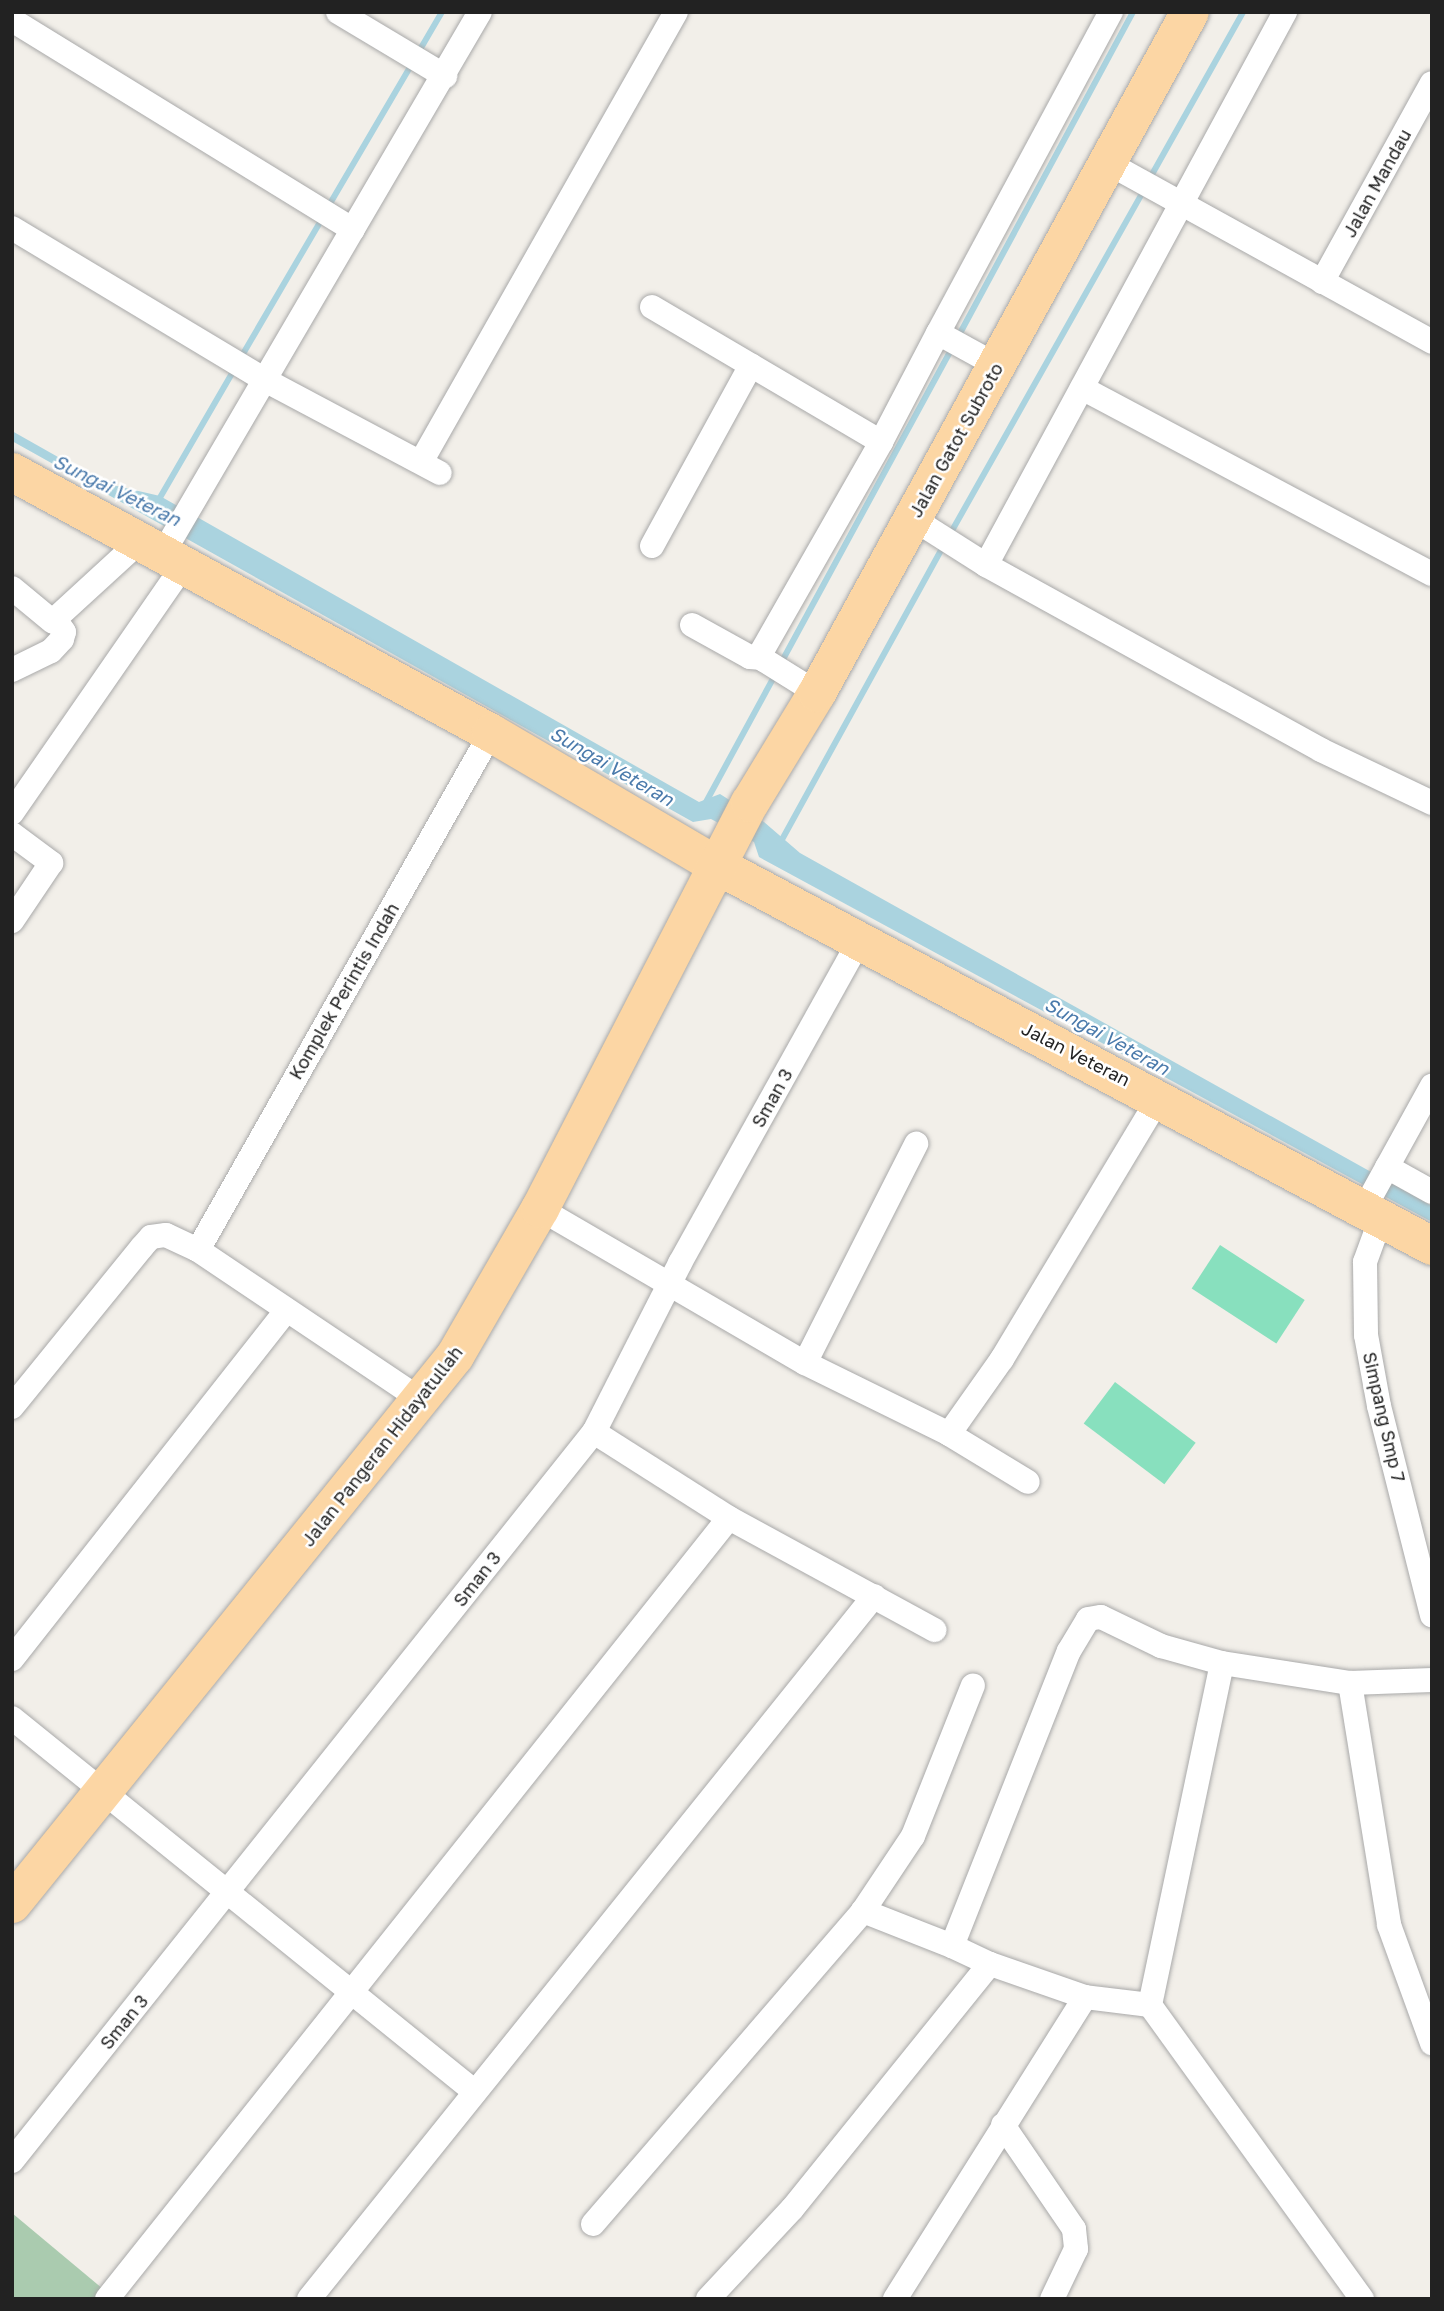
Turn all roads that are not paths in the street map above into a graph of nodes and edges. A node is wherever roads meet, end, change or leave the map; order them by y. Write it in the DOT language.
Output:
graph roads {
  1 [pos="338,12"];
  2 [pos="480,12"];
  3 [pos="676,12"];
  4 [pos="1111,12"];
  5 [pos="1285,12"];
  6 [pos="1187,13"];
  7 [pos="12,20"];
  8 [pos="435,70"];
  9 [pos="1432,83"];
  10 [pos="1120,170"];
  11 [pos="1168,198"];
  12 [pos="335,219"];
  13 [pos="12,228"];
  14 [pos="1322,282"];
  15 [pos="652,307"];
  16 [pos="1432,342"];
  17 [pos="962,346"];
  18 [pos="751,365"];
  19 [pos="255,373"];
  20 [pos="1082,388"];
  21 [pos="881,442"];
  22 [pos="12,472"];
  23 [pos="920,523"];
  24 [pos="652,546"];
  25 [pos="165,550"];
  26 [pos="986,565"];
  27 [pos="1432,574"];
  28 [pos="12,588"];
  29 [pos="53,622"];
  30 [pos="692,625"];
  31 [pos="12,670"];
  32 [pos="784,672"];
  33 [pos="491,733"];
  34 [pos="1432,803"];
  35 [pos="12,813"];
  36 [pos="12,834"];
  37 [pos="725,852"];
  38 [pos="12,920"];
  39 [pos="859,942"];
  40 [pos="1432,1086"];
  41 [pos="1159,1097"];
  42 [pos="916,1144"];
  43 [pos="1432,1192"];
  44 [pos="1377,1193"];
  45 [pos="540,1209"];
  46 [pos="1432,1246"];
  47 [pos="198,1250"];
  48 [pos="668,1285"];
  49 [pos="287,1310"];
  50 [pos="805,1363"];
  51 [pos="421,1400"];
  52 [pos="12,1407"];
  53 [pos="594,1432"];
  54 [pos="949,1434"];
  55 [pos="1028,1482"];
  56 [pos="729,1518"];
  57 [pos="874,1596"];
  58 [pos="1432,1615"];
  59 [pos="934,1630"];
  60 [pos="12,1659"];
  61 [pos="1222,1662"];
  62 [pos="1432,1680"];
  63 [pos="1350,1683"];
  64 [pos="973,1685"];
  65 [pos="12,1718"];
  66 [pos="104,1793"];
  67 [pos="228,1892"];
  68 [pos="12,1903"];
  69 [pos="863,1911"];
  70 [pos="952,1945"];
  71 [pos="990,1964"];
  72 [pos="351,1992"];
  73 [pos="1085,1997"];
  74 [pos="1150,2004"];
  75 [pos="1432,2043"];
  76 [pos="475,2092"];
  77 [pos="1003,2125"];
  78 [pos="12,2161"];
  79 [pos="593,2224"];
  80 [pos="107,2299"];
  81 [pos="309,2299"];
  82 [pos="708,2299"];
  83 [pos="895,2299"];
  84 [pos="1052,2299"];
  85 [pos="1362,2299"];
  1 -- 8 [label="street"];
  2 -- 8 [label="street"];
  3 -- 19 [label="street"];
  4 -- 17 [label="street"];
  5 -- 11 [label="street"];
  6 -- 10 [label="main road, Jalan Gatot Subroto"];
  7 -- 12 [label="street"];
  8 -- 12 [label="street"];
  9 -- 14 [label="street, Jalan Mandau"];
  10 -- 11 [label="street"];
  10 -- 17 [label="main road, Jalan Gatot Subroto"];
  11 -- 14 [label="street"];
  11 -- 20 [label="street"];
  12 -- 19 [label="street"];
  13 -- 19 [label="street"];
  14 -- 16 [label="street"];
  15 -- 18 [label="street"];
  17 -- 21 [label="street"];
  17 -- 23 [label="main road, Jalan Gatot Subroto"];
  18 -- 21 [label="street"];
  18 -- 24 [label="street"];
  19 -- 25 [label="street"];
  20 -- 26 [label="street"];
  20 -- 27 [label="street"];
  21 -- 32 [label="street"];
  22 -- 25 [label="main road, Jalan Veteran"];
  23 -- 26 [label="street"];
  23 -- 32 [label="main road, Jalan Gatot Subroto"];
  25 -- 29 [label="street"];
  25 -- 33 [label="main road, Jalan Veteran"];
  25 -- 35 [label="street"];
  26 -- 34 [label="street"];
  28 -- 29 [label="street"];
  29 -- 31 [label="street"];
  30 -- 32 [label="street"];
  32 -- 37 [label="main road, Jalan Gatot Subroto"];
  33 -- 37 [label="main road, Jalan Veteran"];
  33 -- 47 [label="street, Komplek Perintis Indah"];
  36 -- 38 [label="street"];
  37 -- 39 [label="main road, Jalan Veteran"];
  37 -- 45 [label="main road, Jalan Pangeran Hidayatullah"];
  39 -- 41 [label="main road, Jalan Veteran"];
  39 -- 48 [label="street, Sman 3"];
  40 -- 44 [label="street, Simpang Smp 7"];
  41 -- 44 [label="main road, Jalan Veteran"];
  41 -- 54 [label="street"];
  42 -- 50 [label="street"];
  43 -- 44 [label="street"];
  44 -- 46 [label="main road, Jalan Veteran"];
  44 -- 58 [label="street, Simpang Smp 7"];
  45 -- 48 [label="street"];
  45 -- 51 [label="main road, Jalan Pangeran Hidayatullah"];
  47 -- 49 [label="street"];
  47 -- 52 [label="street"];
  48 -- 50 [label="street"];
  48 -- 53 [label="street, Sman 3"];
  49 -- 51 [label="street"];
  49 -- 60 [label="street"];
  50 -- 54 [label="street"];
  51 -- 66 [label="main road, Jalan Pangeran Hidayatullah"];
  53 -- 56 [label="street"];
  53 -- 67 [label="street, Sman 3"];
  54 -- 55 [label="street"];
  56 -- 57 [label="street"];
  56 -- 72 [label="street"];
  57 -- 59 [label="street"];
  57 -- 76 [label="street"];
  61 -- 63 [label="street"];
  61 -- 70 [label="street"];
  61 -- 74 [label="street"];
  62 -- 63 [label="street"];
  63 -- 75 [label="street"];
  64 -- 69 [label="street"];
  65 -- 66 [label="street"];
  66 -- 67 [label="street"];
  66 -- 68 [label="main road, Jalan Pangeran Hidayatullah"];
  67 -- 72 [label="street"];
  67 -- 78 [label="street, Sman 3"];
  69 -- 70 [label="street"];
  69 -- 79 [label="street"];
  70 -- 71 [label="street"];
  71 -- 73 [label="street"];
  71 -- 82 [label="street"];
  72 -- 76 [label="street"];
  72 -- 80 [label="street"];
  73 -- 74 [label="street"];
  73 -- 77 [label="street"];
  74 -- 85 [label="street"];
  76 -- 81 [label="street"];
  77 -- 83 [label="street"];
  77 -- 84 [label="street"];
}
